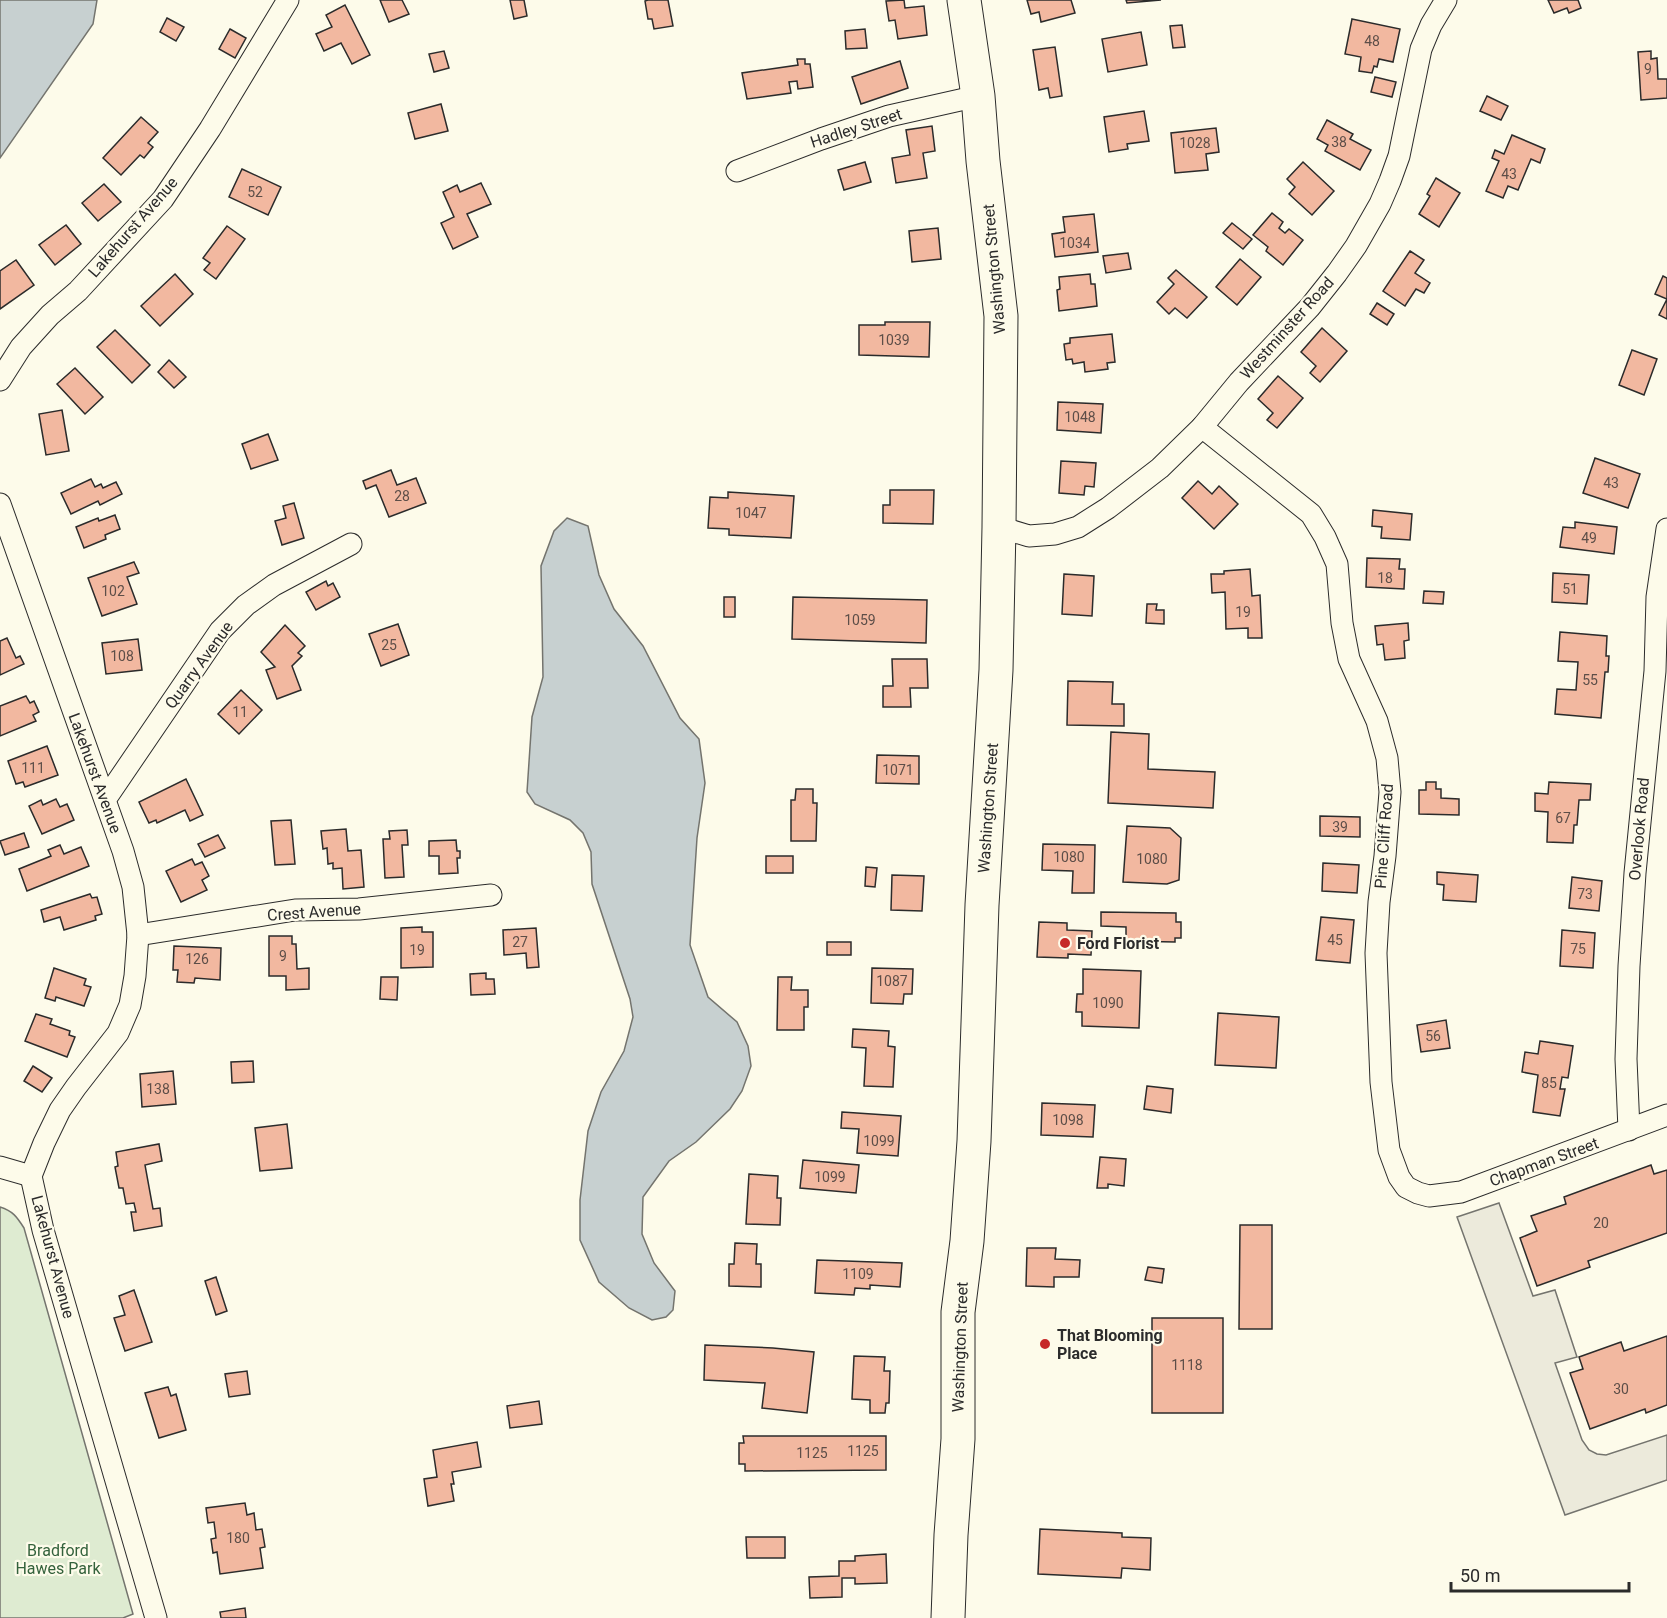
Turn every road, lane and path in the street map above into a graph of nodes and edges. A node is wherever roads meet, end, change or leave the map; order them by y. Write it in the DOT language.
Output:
graph roads {
  1 [pos="288,0"];
  2 [pos="964,0"];
  3 [pos="1446,0"];
  4 [pos="978,96"];
  5 [pos="737,171"];
  6 [pos="0,380"];
  7 [pos="1202,427"];
  8 [pos="0,504"];
  9 [pos="999,527"];
  10 [pos="1667,529"];
  11 [pos="351,544"];
  12 [pos="105,798"];
  13 [pos="491,895"];
  14 [pos="138,935"];
  15 [pos="1667,1115"];
  16 [pos="1629,1130"];
  17 [pos="0,1167"];
  18 [pos="31,1176"];
  19 [pos="1418,1193"];
  20 [pos="156,1618"];
  21 [pos="948,1618"];
  1 -- 6 [label="street, Lakehurst Avenue"];
  2 -- 4 [label="main road, Washington Street"];
  3 -- 7 [label="street, Westminster Road"];
  4 -- 5 [label="street, Hadley Street"];
  4 -- 9 [label="main road, Washington Street"];
  7 -- 9 [label="street, Westminster Road"];
  7 -- 19 [label="street, Pine Cliff Road"];
  8 -- 12 [label="street, Lakehurst Avenue"];
  9 -- 21 [label="main road, Washington Street"];
  10 -- 16 [label="street, Overlook Road"];
  11 -- 12 [label="street, Quarry Avenue"];
  12 -- 14 [label="street, Lakehurst Avenue"];
  13 -- 14 [label="street, Crest Avenue"];
  14 -- 18 [label="street, Lakehurst Avenue"];
  15 -- 16 [label="street, Chapman Street"];
  16 -- 19 [label="street, Chapman Street"];
  17 -- 18 [label="street"];
  18 -- 20 [label="street, Lakehurst Avenue"];
}
